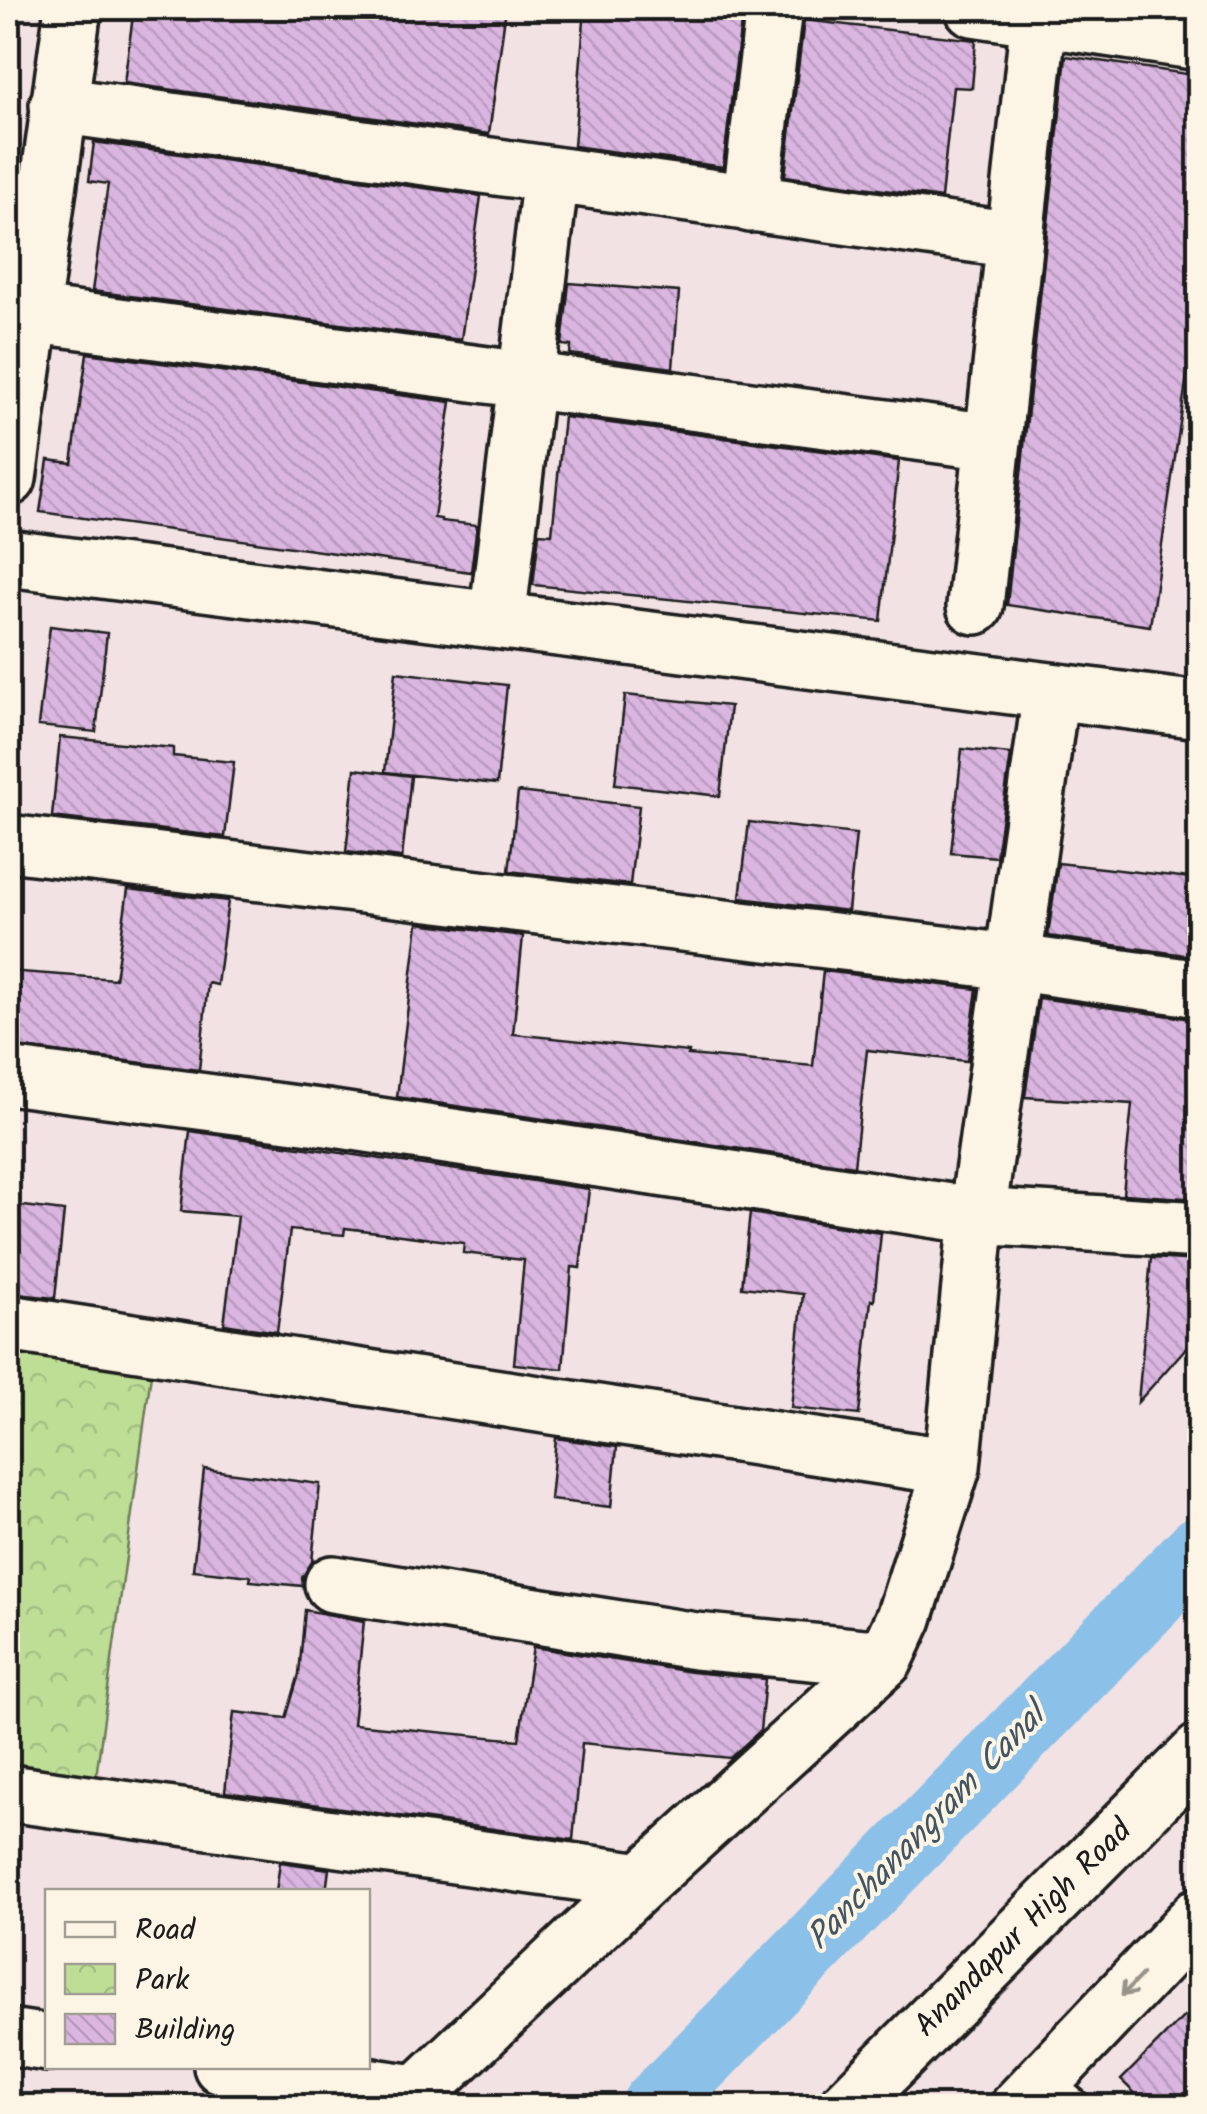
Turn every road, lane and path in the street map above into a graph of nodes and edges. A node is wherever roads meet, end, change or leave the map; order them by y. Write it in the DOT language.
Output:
graph roads {
  1 [pos="73,8"];
  2 [pos="774,8"];
  3 [pos="973,8"];
  4 [pos="1039,17"];
  5 [pos="1200,42"];
  6 [pos="58,105"];
  7 [pos="551,175"];
  8 [pos="750,204"];
  9 [pos="1014,240"];
  10 [pos="30,314"];
  11 [pos="526,380"];
  12 [pos="992,442"];
  13 [pos="8,478"];
  14 [pos="8,558"];
  15 [pos="975,606"];
  16 [pos="497,620"];
  17 [pos="1050,692"];
  18 [pos="1200,710"];
  19 [pos="8,843"];
  20 [pos="1011,962"];
  21 [pos="1200,989"];
  22 [pos="8,1076"];
  23 [pos="976,1216"];
  24 [pos="1200,1230"];
  25 [pos="8,1323"];
  26 [pos="952,1467"];
  27 [pos="333,1584"];
  28 [pos="885,1659"];
  29 [pos="1200,1752"];
  30 [pos="8,1792"];
  31 [pos="642,1881"];
  32 [pos="1200,1915"];
  33 [pos="8,2037"];
  34 [pos="45,2042"];
  35 [pos="239,2069"];
  36 [pos="1044,2098"];
  37 [pos="410,2100"];
  38 [pos="848,2106"];
  1 -- 6 [label="street"];
  2 -- 8 [label="street"];
  3 -- 4 [label="street"];
  4 -- 5 [label="street"];
  4 -- 9 [label="street"];
  6 -- 7 [label="street"];
  6 -- 10 [label="street"];
  7 -- 8 [label="street"];
  7 -- 11 [label="street"];
  8 -- 9 [label="street"];
  9 -- 12 [label="street"];
  10 -- 11 [label="street"];
  10 -- 13 [label="street"];
  11 -- 12 [label="street"];
  11 -- 16 [label="street"];
  12 -- 15 [label="street"];
  14 -- 16 [label="street"];
  16 -- 17 [label="street"];
  17 -- 18 [label="street"];
  17 -- 20 [label="street"];
  19 -- 20 [label="street"];
  20 -- 21 [label="street"];
  20 -- 23 [label="street"];
  22 -- 23 [label="street"];
  23 -- 24 [label="street"];
  23 -- 26 [label="street"];
  25 -- 26 [label="street"];
  26 -- 28 [label="street"];
  27 -- 28 [label="street"];
  28 -- 31 [label="street"];
  29 -- 38 [label="street, Anandapur High Road"];
  30 -- 31 [label="street"];
  31 -- 37 [label="street"];
  32 -- 36 [label="street, one-way"];
  33 -- 34 [label="street"];
  35 -- 37 [label="street"];
}
